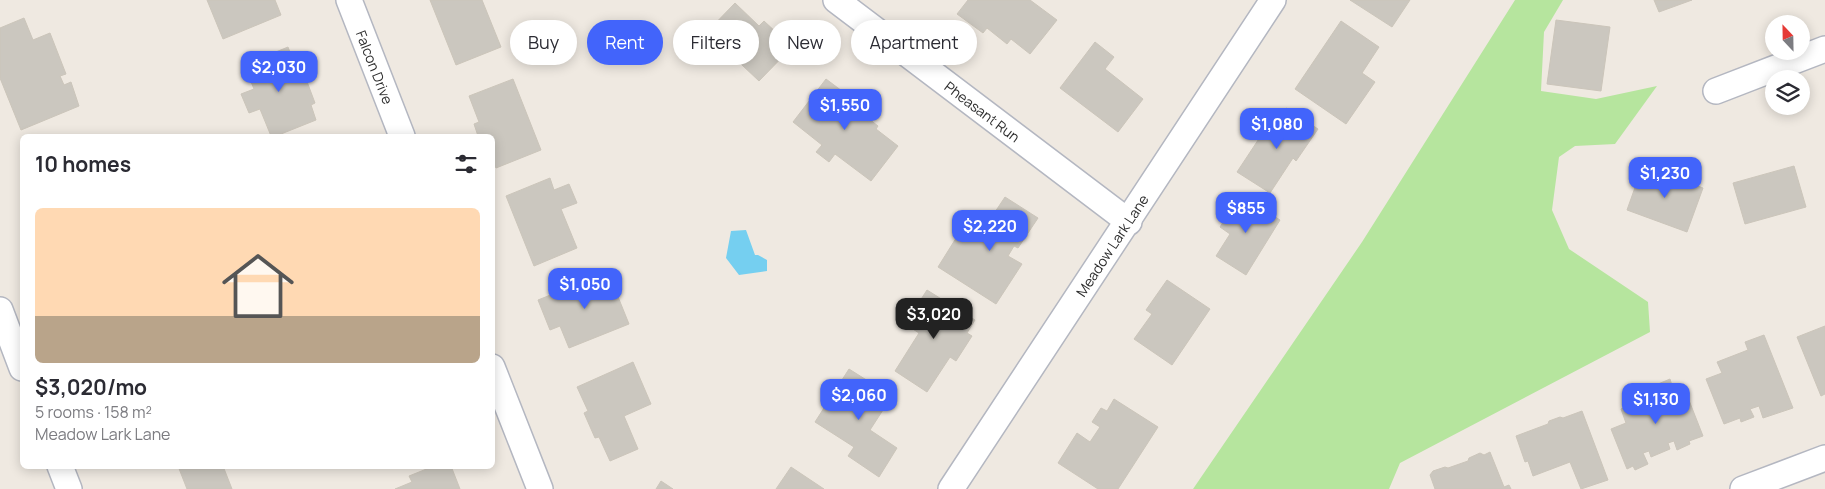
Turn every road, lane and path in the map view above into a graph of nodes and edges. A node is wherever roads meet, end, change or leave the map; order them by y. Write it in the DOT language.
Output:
graph roads {
  1 [pos="348,0"];
  2 [pos="836,0"];
  3 [pos="1274,0"];
  4 [pos="1825,49"];
  5 [pos="1716,92"];
  6 [pos="401,134"];
  7 [pos="1129,222"];
  8 [pos="0,310"];
  9 [pos="20,363"];
  10 [pos="495,375"];
  11 [pos="1825,458"];
  12 [pos="61,469"];
  13 [pos="69,489"];
  14 [pos="540,489"];
  15 [pos="951,489"];
  16 [pos="1743,489"];
  1 -- 6 [label="street, Falcon Drive"];
  2 -- 7 [label="street, Pheasant Run"];
  3 -- 7 [label="street, Meadow Lark Lane"];
  4 -- 5 [label="street"];
  7 -- 15 [label="street, Meadow Lark Lane"];
  8 -- 9 [label="street"];
  10 -- 14 [label="street"];
  11 -- 16 [label="street"];
  12 -- 13 [label="street"];
}
